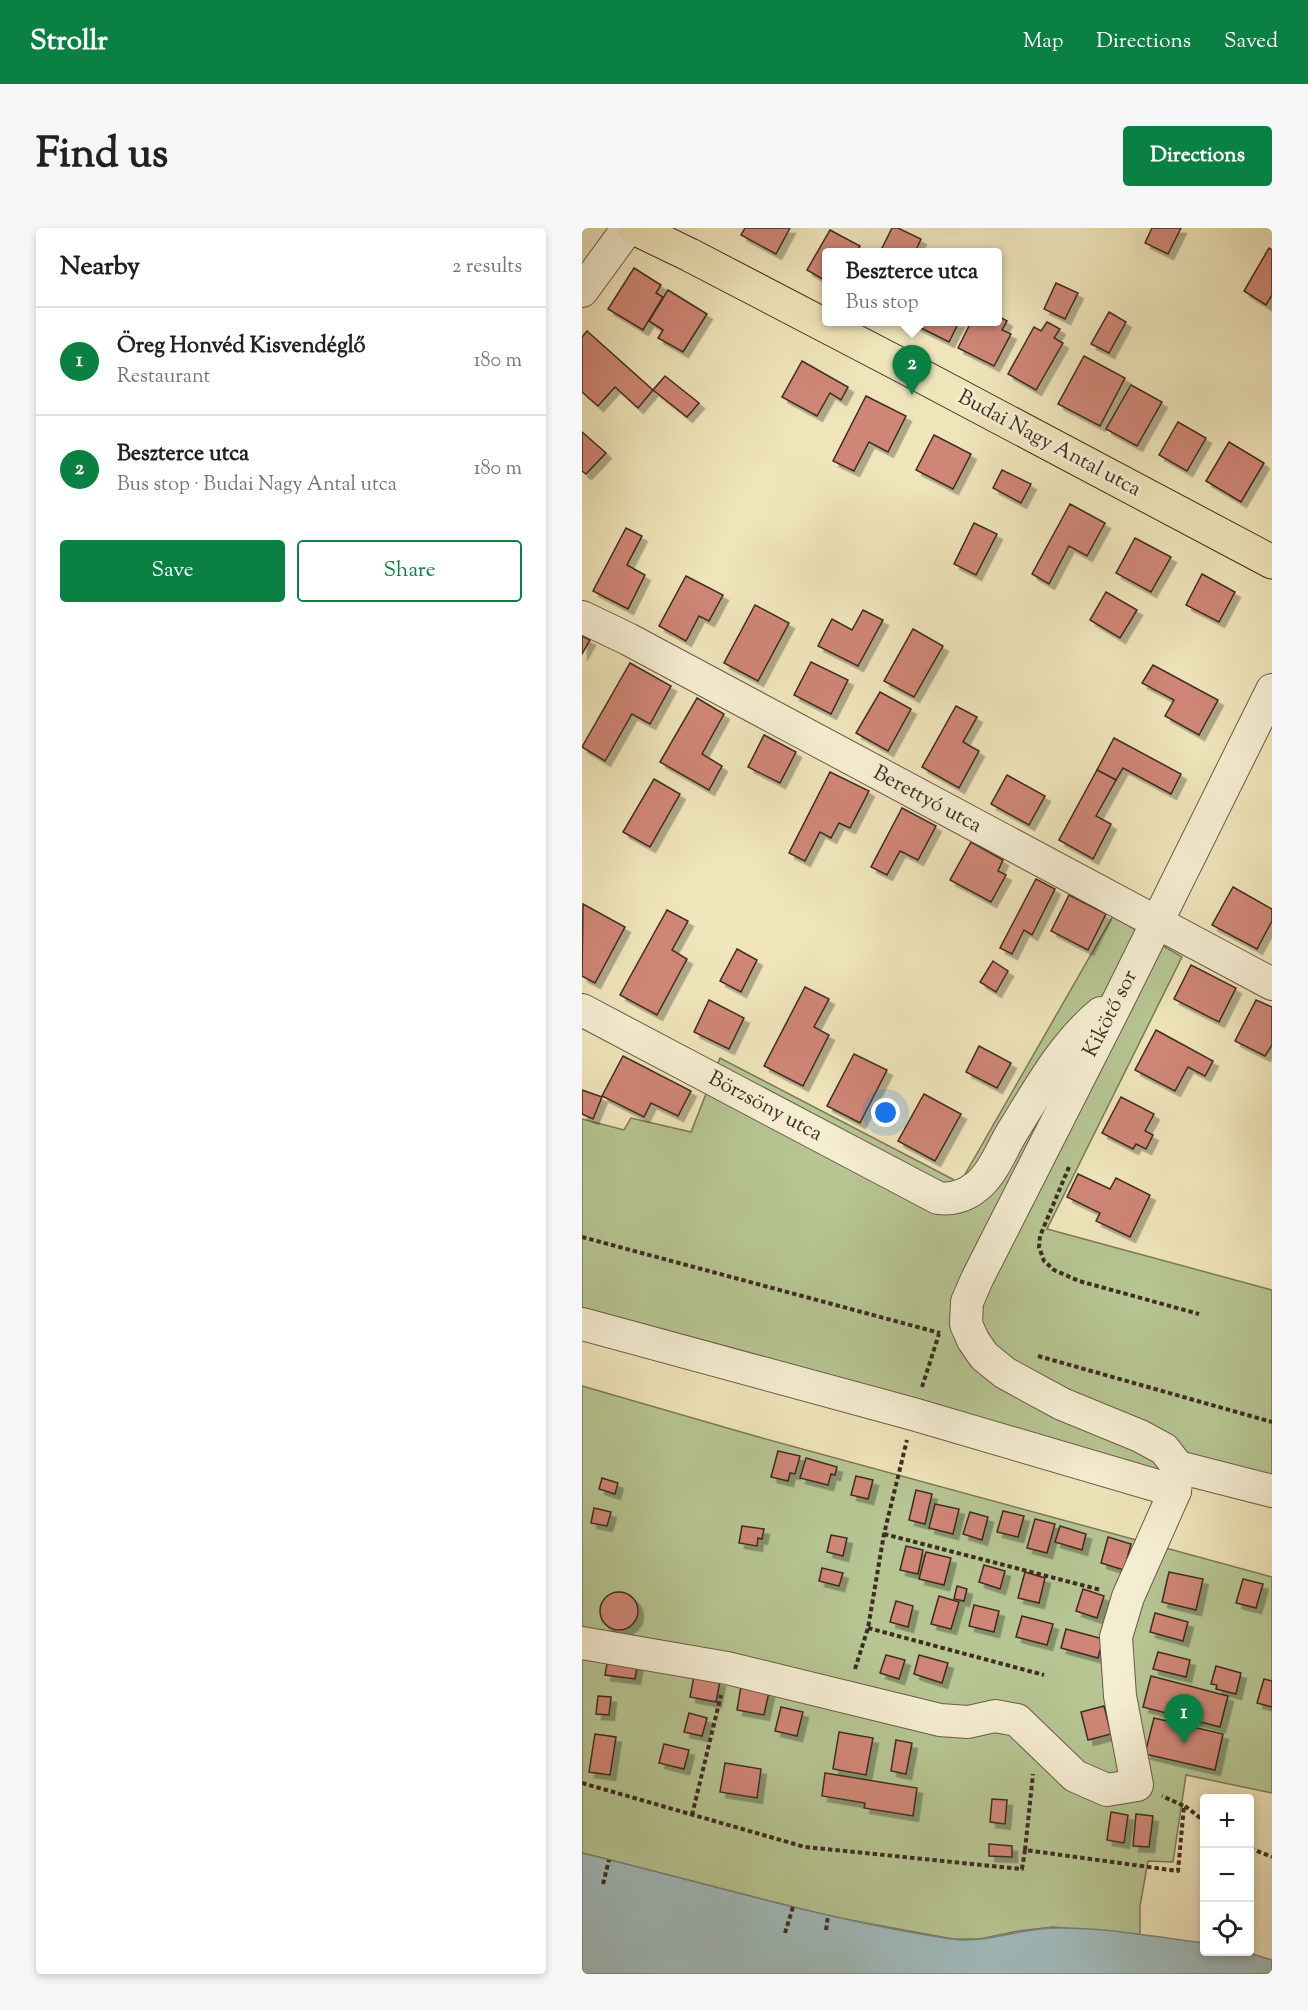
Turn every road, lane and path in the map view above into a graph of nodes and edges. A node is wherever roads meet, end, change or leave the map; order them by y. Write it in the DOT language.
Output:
graph roads {
  1 [pos="628,228"];
  2 [pos="634,228"];
  3 [pos="582,291"];
  4 [pos="822,324"];
  5 [pos="826,326"];
  6 [pos="1272,562"];
  7 [pos="582,617"];
  8 [pos="1272,690"];
  9 [pos="1157,922"];
  10 [pos="1272,984"];
  11 [pos="1119,999"];
  12 [pos="582,1010"];
  13 [pos="1071,1162"];
  14 [pos="582,1237"];
  15 [pos="1199,1314"];
  16 [pos="582,1324"];
  17 [pos="939,1333"];
  18 [pos="973,1340"];
  19 [pos="1037,1356"];
  20 [pos="914,1414"];
  21 [pos="1272,1422"];
  22 [pos="1176,1479"];
  23 [pos="1272,1491"];
  24 [pos="884,1534"];
  25 [pos="1128,1597"];
  26 [pos="868,1628"];
  27 [pos="582,1643"];
  28 [pos="727,1668"];
  29 [pos="1044,1675"];
  30 [pos="846,1696"];
  31 [pos="1037,1738"];
  32 [pos="582,1784"];
  33 [pos="1137,1785"];
  34 [pos="1184,1806"];
  35 [pos="692,1815"];
  36 [pos="1200,1818"];
  37 [pos="1025,1850"];
  38 [pos="1254,1850"];
  39 [pos="1272,1857"];
  40 [pos="609,1860"];
  41 [pos="603,1884"];
  42 [pos="793,1907"];
  43 [pos="828,1916"];
  44 [pos="826,1930"];
  45 [pos="785,1933"];
  1 -- 3 [label="street"];
  2 -- 4 [label="main road, Budai Nagy Antal utca"];
  5 -- 6 [label="main road, Budai Nagy Antal utca"];
  7 -- 9 [label="street, Berettyó utca"];
  8 -- 9 [label="street, Kikötő sor"];
  9 -- 10 [label="street, Berettyó utca"];
  9 -- 11 [label="street, Kikötő sor"];
  11 -- 12 [label="street, Börzsöny utca"];
  11 -- 18 [label="street, Kikötő sor"];
  13 -- 15 [label="path"];
  14 -- 17 [label="path"];
  16 -- 20 [label="street"];
  17 -- 18 [label="path"];
  17 -- 20 [label="path"];
  18 -- 22 [label="street"];
  19 -- 21 [label="path"];
  20 -- 22 [label="street"];
  20 -- 24 [label="path"];
  22 -- 23 [label="street"];
  22 -- 25 [label="street"];
  24 -- 25 [label="path"];
  24 -- 26 [label="path"];
  25 -- 33 [label="street"];
  26 -- 29 [label="path"];
  26 -- 30 [label="path"];
  27 -- 28 [label="street"];
  28 -- 30 [label="street"];
  28 -- 35 [label="path"];
  30 -- 31 [label="street"];
  31 -- 33 [label="street"];
  31 -- 37 [label="path"];
  32 -- 35 [label="path"];
  33 -- 34 [label="path"];
  34 -- 36 [label="path"];
  34 -- 37 [label="path"];
  35 -- 37 [label="path"];
  38 -- 39 [label="path"];
  40 -- 41 [label="path"];
  42 -- 45 [label="path"];
  43 -- 44 [label="path"];
}
